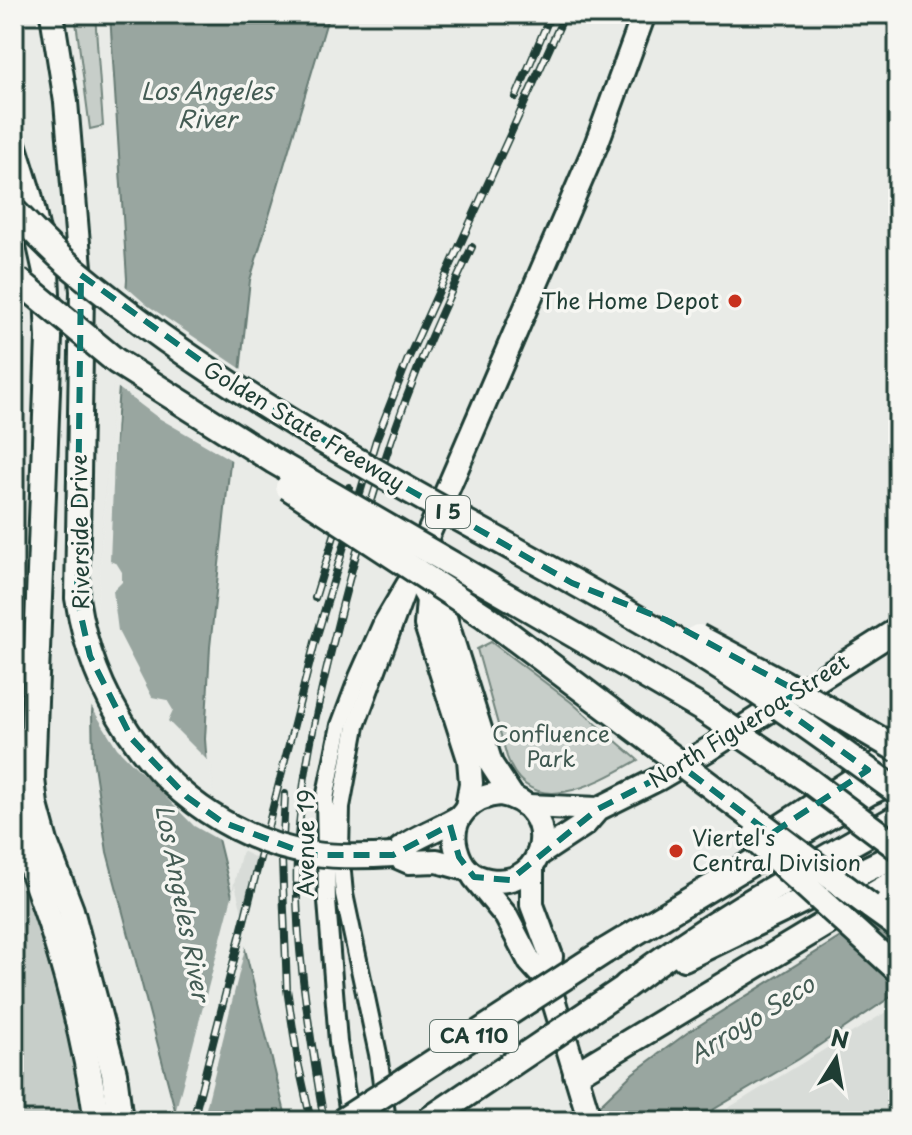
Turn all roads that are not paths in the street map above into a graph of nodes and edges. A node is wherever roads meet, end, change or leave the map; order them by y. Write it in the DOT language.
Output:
graph roads {
  1 [pos="52,14"];
  2 [pos="644,14"];
  3 [pos="14,147"];
  4 [pos="14,194"];
  5 [pos="14,211"];
  6 [pos="15,278"];
  7 [pos="49,338"];
  8 [pos="116,361"];
  9 [pos="409,577"];
  10 [pos="572,583"];
  11 [pos="428,599"];
  12 [pos="898,629"];
  13 [pos="626,725"];
  14 [pos="898,749"];
  15 [pos="898,779"];
  16 [pos="898,792"];
  17 [pos="520,801"];
  18 [pos="14,804"];
  19 [pos="598,809"];
  20 [pos="463,812"];
  21 [pos="898,817"];
  22 [pos="898,848"];
  23 [pos="898,854"];
  24 [pos="393,855"];
  25 [pos="535,860"];
  26 [pos="470,873"];
  27 [pos="898,880"];
  28 [pos="655,918"];
  29 [pos="898,926"];
  30 [pos="898,970"];
  31 [pos="548,982"];
  32 [pos="624,988"];
  33 [pos="576,1074"];
  34 [pos="588,1113"];
  35 [pos="97,1121"];
  36 [pos="120,1121"];
  37 [pos="342,1121"];
  38 [pos="350,1121"];
  39 [pos="387,1121"];
  40 [pos="427,1121"];
  1 -- 24 [label="main road, Riverside Drive, bridge"];
  2 -- 9 [label="main road"];
  3 -- 7 [label="highway"];
  4 -- 7 [label="highway"];
  5 -- 10 [label="highway, Golden State Freeway / I 5, bridge"];
  6 -- 8 [label="highway, Golden State Freeway / I 5, bridge"];
  7 -- 36 [label="highway"];
  8 -- 13 [label="highway, bridge"];
  8 -- 22 [label="highway, Golden State Freeway / I 5, bridge"];
  9 -- 11 [label="main road"];
  9 -- 38 [label="street, Avenue 19"];
  9 -- 39 [label="street, Avenue 19"];
  10 -- 14 [label="highway, bridge"];
  10 -- 16 [label="highway, Golden State Freeway / I 5, bridge"];
  11 -- 17 [label="main road"];
  11 -- 20 [label="main road"];
  12 -- 19 [label="main road, North Figueroa Street"];
  13 -- 29 [label="highway, bridge"];
  13 -- 30 [label="highway, bridge"];
  14 -- 28 [label="highway"];
  15 -- 28 [label="highway, CA 110"];
  17 -- 19 [label="main road, North Figueroa Street"];
  17 -- 20 [label="main road"];
  17 -- 25 [label="main road"];
  18 -- 35 [label="highway"];
  19 -- 25 [label="main road, North Figueroa Street"];
  20 -- 24 [label="main road, Riverside Drive"];
  20 -- 26 [label="main road"];
  21 -- 32 [label="highway"];
  23 -- 32 [label="highway, CA 110"];
  24 -- 26 [label="main road, Riverside Drive"];
  25 -- 26 [label="main road"];
  25 -- 31 [label="main road"];
  26 -- 31 [label="main road"];
  27 -- 33 [label="highway"];
  28 -- 37 [label="highway, CA 110, bridge"];
  31 -- 33 [label="main road"];
  32 -- 40 [label="highway, CA 110, bridge"];
  33 -- 34 [label="main road"];
}
